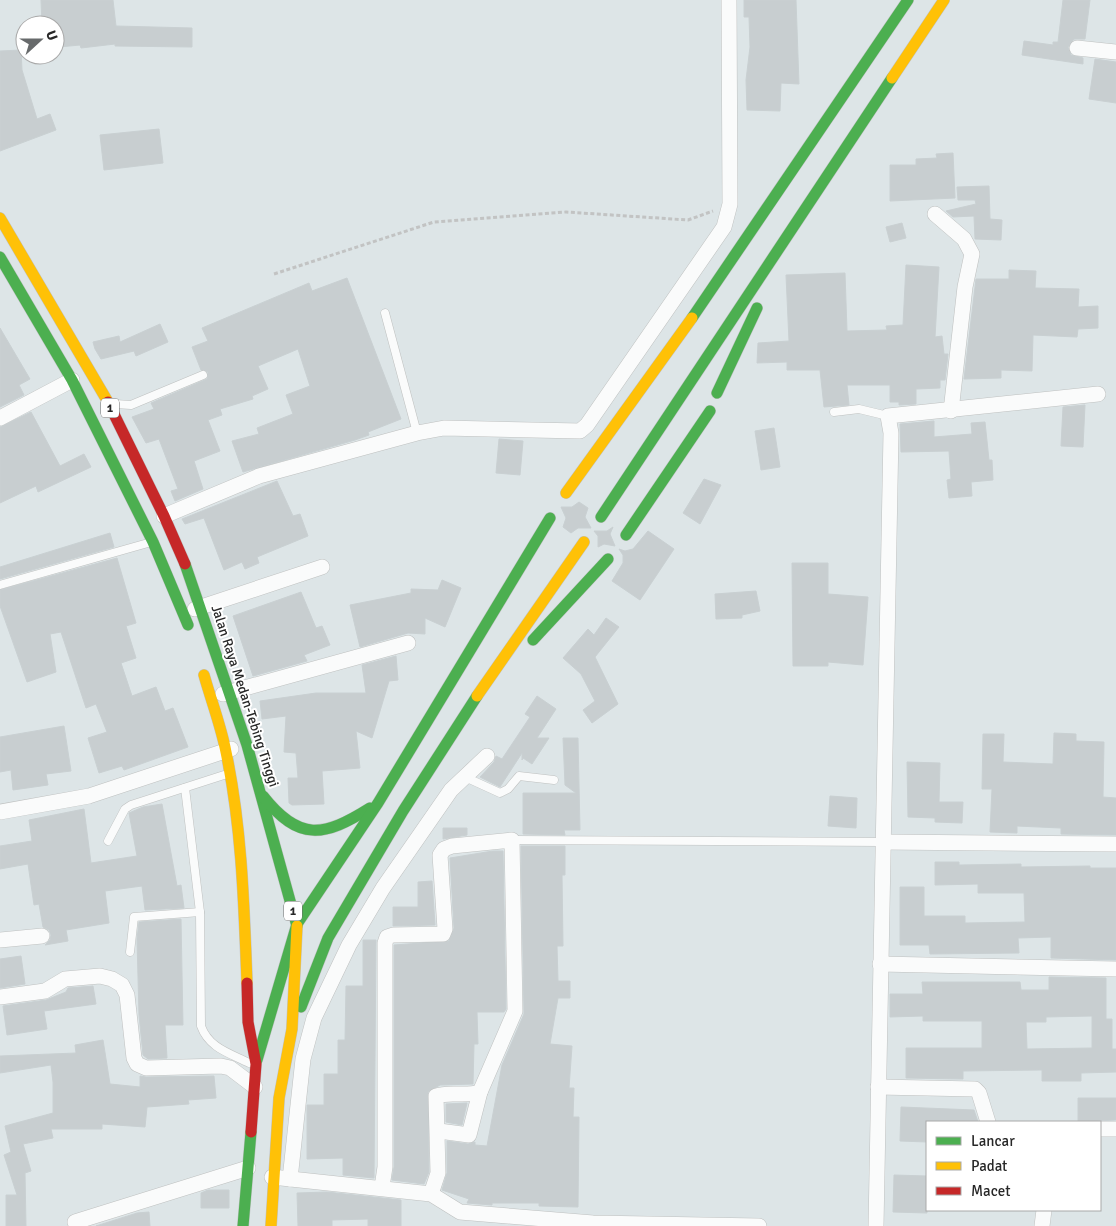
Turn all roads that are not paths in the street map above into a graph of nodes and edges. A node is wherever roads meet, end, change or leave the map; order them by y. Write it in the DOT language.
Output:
graph roads {
  1 [pos="729,0"];
  2 [pos="908,0"];
  3 [pos="944,0"];
  4 [pos="1077,48"];
  5 [pos="1116,52"];
  6 [pos="935,214"];
  7 [pos="0,218"];
  8 [pos="797,220"];
  9 [pos="0,257"];
  10 [pos="385,313"];
  11 [pos="203,375"];
  12 [pos="72,380"];
  13 [pos="717,393"];
  14 [pos="1098,394"];
  15 [pos="108,404"];
  16 [pos="951,410"];
  17 [pos="710,411"];
  18 [pos="834,412"];
  19 [pos="888,416"];
  20 [pos="0,418"];
  21 [pos="417,433"];
  22 [pos="566,492"];
  23 [pos="164,516"];
  24 [pos="601,517"];
  25 [pos="550,518"];
  26 [pos="626,535"];
  27 [pos="153,542"];
  28 [pos="584,542"];
  29 [pos="608,558"];
  30 [pos="322,567"];
  31 [pos="0,585"];
  32 [pos="200,607"];
  33 [pos="184,613"];
  34 [pos="190,632"];
  35 [pos="408,643"];
  36 [pos="200,660"];
  37 [pos="229,692"];
  38 [pos="212,697"];
  39 [pos="465,713"];
  40 [pos="247,745"];
  41 [pos="226,751"];
  42 [pos="488,756"];
  43 [pos="229,773"];
  44 [pos="465,777"];
  45 [pos="554,780"];
  46 [pos="185,788"];
  47 [pos="260,790"];
  48 [pos="378,803"];
  49 [pos="0,812"];
  50 [pos="512,840"];
  51 [pos="108,841"];
  52 [pos="882,842"];
  53 [pos="1116,844"];
  54 [pos="200,912"];
  55 [pos="297,924"];
  56 [pos="42,936"];
  57 [pos="0,940"];
  58 [pos="130,952"];
  59 [pos="880,964"];
  60 [pos="1116,969"];
  61 [pos="0,997"];
  62 [pos="292,1029"];
  63 [pos="256,1065"];
  64 [pos="255,1087"];
  65 [pos="878,1087"];
  66 [pos="480,1092"];
  67 [pos="988,1121"];
  68 [pos="1101,1129"];
  69 [pos="1116,1129"];
  70 [pos="439,1131"];
  71 [pos="248,1168"];
  72 [pos="272,1177"];
  73 [pos="290,1179"];
  74 [pos="382,1187"];
  75 [pos="431,1194"];
  76 [pos="1044,1211"];
  77 [pos="460,1219"];
  78 [pos="75,1222"];
  79 [pos="593,1225"];
  80 [pos="725,1225"];
  81 [pos="243,1226"];
  82 [pos="271,1226"];
  83 [pos="759,1226"];
  84 [pos="876,1226"];
  85 [pos="1042,1226"];
  1 -- 21 [label="street"];
  2 -- 22 [label="highway"];
  3 -- 8 [label="highway"];
  4 -- 5 [label="street"];
  6 -- 16 [label="street"];
  7 -- 15 [label="highway, Jalan Raya Medan-Tebing Tinggi / 1"];
  8 -- 13 [label="highway"];
  8 -- 24 [label="highway"];
  9 -- 12 [label="highway, 1"];
  10 -- 21 [label="lane"];
  11 -- 15 [label="lane"];
  12 -- 20 [label="street"];
  12 -- 27 [label="highway, 1"];
  14 -- 16 [label="street"];
  15 -- 23 [label="highway, Jalan Raya Medan-Tebing Tinggi / 1"];
  16 -- 19 [label="street"];
  17 -- 26 [label="highway"];
  18 -- 19 [label="lane"];
  19 -- 52 [label="street"];
  21 -- 23 [label="street"];
  23 -- 32 [label="highway, Jalan Raya Medan-Tebing Tinggi / 1"];
  25 -- 48 [label="highway"];
  27 -- 31 [label="lane"];
  27 -- 33 [label="highway, 1"];
  28 -- 39 [label="highway"];
  29 -- 39 [label="highway"];
  30 -- 32 [label="street"];
  32 -- 33 [label="street"];
  32 -- 37 [label="highway, Jalan Raya Medan-Tebing Tinggi / 1"];
  33 -- 34 [label="highway, 1"];
  35 -- 37 [label="street"];
  36 -- 38 [label="highway"];
  37 -- 38 [label="street"];
  37 -- 40 [label="highway, Jalan Raya Medan-Tebing Tinggi / 1"];
  38 -- 41 [label="highway"];
  39 -- 62 [label="highway"];
  40 -- 41 [label="street"];
  40 -- 47 [label="highway, Jalan Raya Medan-Tebing Tinggi / 1"];
  41 -- 43 [label="highway"];
  41 -- 49 [label="street"];
  42 -- 44 [label="street"];
  43 -- 46 [label="lane"];
  43 -- 63 [label="highway"];
  44 -- 45 [label="lane"];
  44 -- 73 [label="street"];
  46 -- 51 [label="lane"];
  46 -- 54 [label="lane"];
  47 -- 48 [label="highway"];
  47 -- 55 [label="highway, Jalan Raya Medan-Tebing Tinggi / 1"];
  48 -- 55 [label="highway"];
  50 -- 52 [label="lane"];
  50 -- 66 [label="street"];
  50 -- 74 [label="street"];
  52 -- 53 [label="street"];
  52 -- 59 [label="street"];
  54 -- 58 [label="lane"];
  54 -- 63 [label="lane"];
  55 -- 62 [label="highway, Jalan Raya Medan-Tebing Tinggi / 1"];
  55 -- 63 [label="highway"];
  56 -- 57 [label="street"];
  59 -- 60 [label="street"];
  59 -- 65 [label="street"];
  61 -- 64 [label="street"];
  62 -- 72 [label="highway, Jalan Raya Medan-Tebing Tinggi / 1"];
  63 -- 64 [label="highway"];
  64 -- 71 [label="highway"];
  65 -- 67 [label="street"];
  65 -- 84 [label="street"];
  66 -- 70 [label="street"];
  66 -- 70 [label="street"];
  68 -- 69 [label="street"];
  70 -- 75 [label="street"];
  71 -- 78 [label="street"];
  71 -- 81 [label="highway"];
  72 -- 73 [label="street"];
  72 -- 82 [label="highway, Jalan Raya Medan-Tebing Tinggi / 1"];
  73 -- 74 [label="street"];
  74 -- 75 [label="street"];
  75 -- 77 [label="street"];
  76 -- 85 [label="street"];
  77 -- 79 [label="street"];
  79 -- 80 [label="street"];
  80 -- 83 [label="street"];
}
